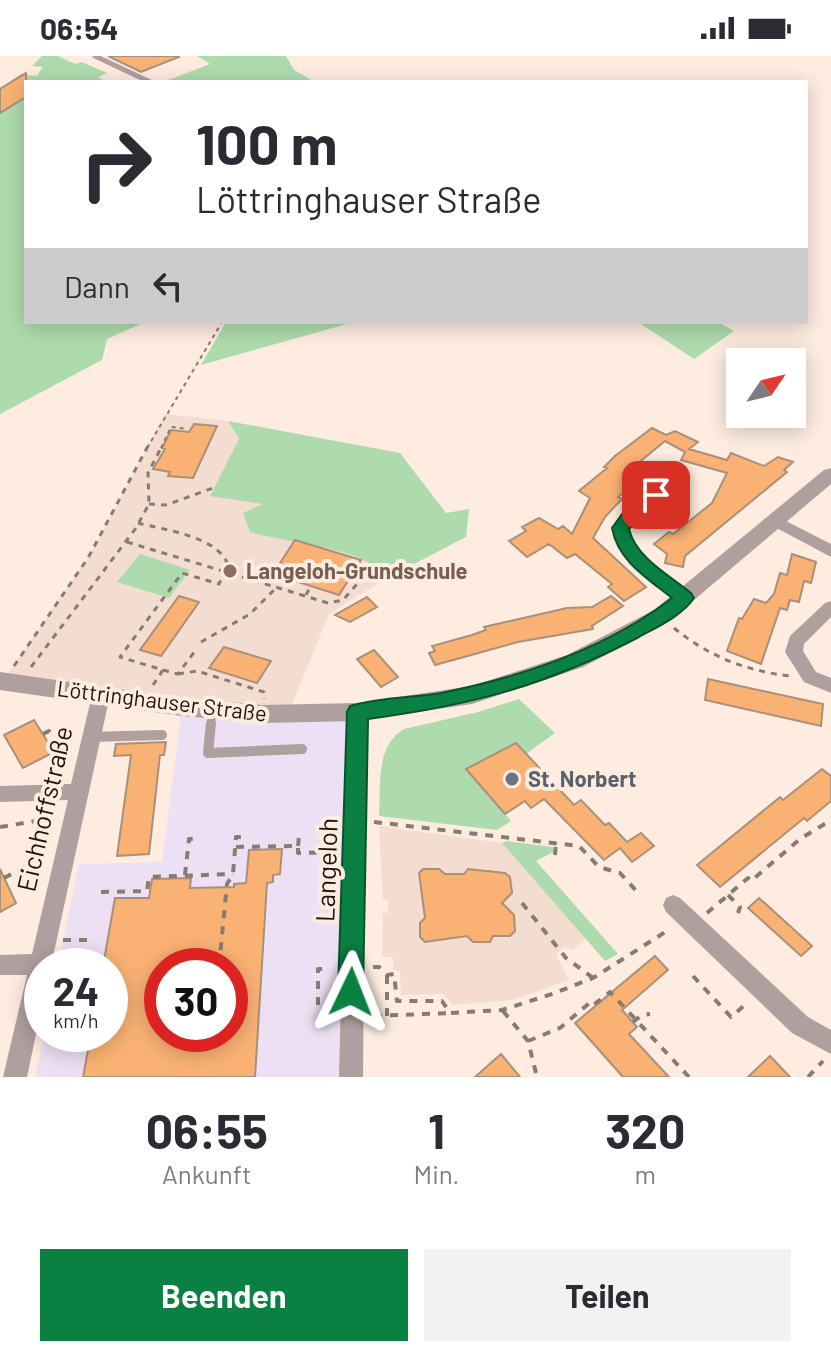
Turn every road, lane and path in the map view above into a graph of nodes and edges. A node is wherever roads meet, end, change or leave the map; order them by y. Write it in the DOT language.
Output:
graph roads {
  1 [pos="95,56"];
  2 [pos="146,80"];
  3 [pos="221,324"];
  4 [pos="187,429"];
  5 [pos="831,474"];
  6 [pos="667,477"];
  7 [pos="213,488"];
  8 [pos="149,504"];
  9 [pos="776,521"];
  10 [pos="138,523"];
  11 [pos="127,542"];
  12 [pos="831,551"];
  13 [pos="228,572"];
  14 [pos="358,583"];
  15 [pos="311,586"];
  16 [pos="277,587"];
  17 [pos="306,595"];
  18 [pos="684,598"];
  19 [pos="831,607"];
  20 [pos="661,616"];
  21 [pos="148,618"];
  22 [pos="157,621"];
  23 [pos="201,642"];
  24 [pos="195,651"];
  25 [pos="163,670"];
  26 [pos="178,674"];
  27 [pos="810,677"];
  28 [pos="7,682"];
  29 [pos="831,686"];
  30 [pos="149,692"];
  31 [pos="101,695"];
  32 [pos="212,710"];
  33 [pos="357,712"];
  34 [pos="263,714"];
  35 [pos="43,734"];
  36 [pos="162,735"];
  37 [pos="81,737"];
  38 [pos="302,749"];
  39 [pos="77,792"];
  40 [pos="0,794"];
  41 [pos="54,818"];
  42 [pos="831,820"];
  43 [pos="374,822"];
  44 [pos="0,827"];
  45 [pos="299,836"];
  46 [pos="247,837"];
  47 [pos="199,839"];
  48 [pos="556,843"];
  49 [pos="298,846"];
  50 [pos="236,847"];
  51 [pos="335,852"];
  52 [pos="555,855"];
  53 [pos="45,861"];
  54 [pos="233,874"];
  55 [pos="185,875"];
  56 [pos="4,878"];
  57 [pos="101,892"];
  58 [pos="640,895"];
  59 [pos="728,895"];
  60 [pos="522,903"];
  61 [pos="678,911"];
  62 [pos="707,913"];
  63 [pos="738,913"];
  64 [pos="66,940"];
  65 [pos="91,940"];
  66 [pos="43,948"];
  67 [pos="221,948"];
  68 [pos="24,964"];
  69 [pos="0,965"];
  70 [pos="373,967"];
  71 [pos="329,969"];
  72 [pos="387,975"];
  73 [pos="693,976"];
  74 [pos="593,978"];
  75 [pos="747,1003"];
  76 [pos="318,1005"];
  77 [pos="502,1010"];
  78 [pos="450,1013"];
  79 [pos="650,1014"];
  80 [pos="374,1016"];
  81 [pos="387,1016"];
  82 [pos="635,1021"];
  83 [pos="24,1035"];
  84 [pos="528,1041"];
  85 [pos="827,1052"];
  86 [pos="15,1077"];
  87 [pos="351,1077"];
  88 [pos="537,1077"];
  89 [pos="689,1077"];
  90 [pos="808,1077"];
  1 -- 2 [label="lane"];
  3 -- 28 [label="path"];
  4 -- 8 [label="path"];
  5 -- 9 [label="street, Löttringhauser Straße"];
  6 -- 18 [label="street"];
  7 -- 8 [label="path"];
  8 -- 10 [label="path"];
  9 -- 12 [label="street"];
  9 -- 18 [label="street, Löttringhauser Straße"];
  10 -- 11 [label="path"];
  10 -- 13 [label="path"];
  11 -- 13 [label="path"];
  11 -- 28 [label="path"];
  13 -- 16 [label="path"];
  13 -- 21 [label="path"];
  14 -- 17 [label="path"];
  15 -- 17 [label="path"];
  16 -- 17 [label="path"];
  16 -- 23 [label="path"];
  18 -- 20 [label="street, Löttringhauser Straße"];
  19 -- 27 [label="street"];
  20 -- 27 [label="path"];
  20 -- 33 [label="street, Löttringhauser Straße"];
  21 -- 22 [label="path"];
  21 -- 25 [label="path"];
  24 -- 26 [label="path"];
  25 -- 26 [label="path"];
  25 -- 30 [label="path"];
  26 -- 34 [label="path"];
  27 -- 29 [label="street"];
  28 -- 31 [label="street, Löttringhauser Straße"];
  31 -- 32 [label="street, Löttringhauser Straße"];
  31 -- 37 [label="street, Eichhoffstraße"];
  32 -- 34 [label="street, Löttringhauser Straße"];
  32 -- 38 [label="lane"];
  33 -- 34 [label="street, Löttringhauser Straße"];
  33 -- 87 [label="street, Langeloh"];
  35 -- 37 [label="path"];
  36 -- 37 [label="lane"];
  37 -- 39 [label="street, Eichhoffstraße"];
  39 -- 40 [label="street"];
  39 -- 66 [label="street, Eichhoffstraße"];
  41 -- 44 [label="path"];
  42 -- 59 [label="path"];
  43 -- 48 [label="path"];
  45 -- 49 [label="path"];
  46 -- 50 [label="path"];
  47 -- 55 [label="path"];
  48 -- 52 [label="path"];
  48 -- 58 [label="path"];
  49 -- 50 [label="path"];
  49 -- 51 [label="path"];
  50 -- 54 [label="path"];
  53 -- 56 [label="path"];
  54 -- 55 [label="path"];
  54 -- 67 [label="path"];
  55 -- 57 [label="path"];
  59 -- 62 [label="path"];
  59 -- 63 [label="path"];
  60 -- 74 [label="path"];
  61 -- 74 [label="path"];
  61 -- 85 [label="street"];
  64 -- 65 [label="path"];
  68 -- 69 [label="street"];
  70 -- 72 [label="path"];
  71 -- 76 [label="path"];
  72 -- 78 [label="path"];
  72 -- 81 [label="path"];
  73 -- 75 [label="path"];
  74 -- 77 [label="path"];
  77 -- 78 [label="path"];
  77 -- 84 [label="path"];
  78 -- 81 [label="path"];
  79 -- 82 [label="path"];
  80 -- 81 [label="path"];
  82 -- 84 [label="path"];
  82 -- 89 [label="path"];
  83 -- 86 [label="street, Eichhoffstraße"];
  84 -- 88 [label="path"];
  85 -- 90 [label="path"];
}
